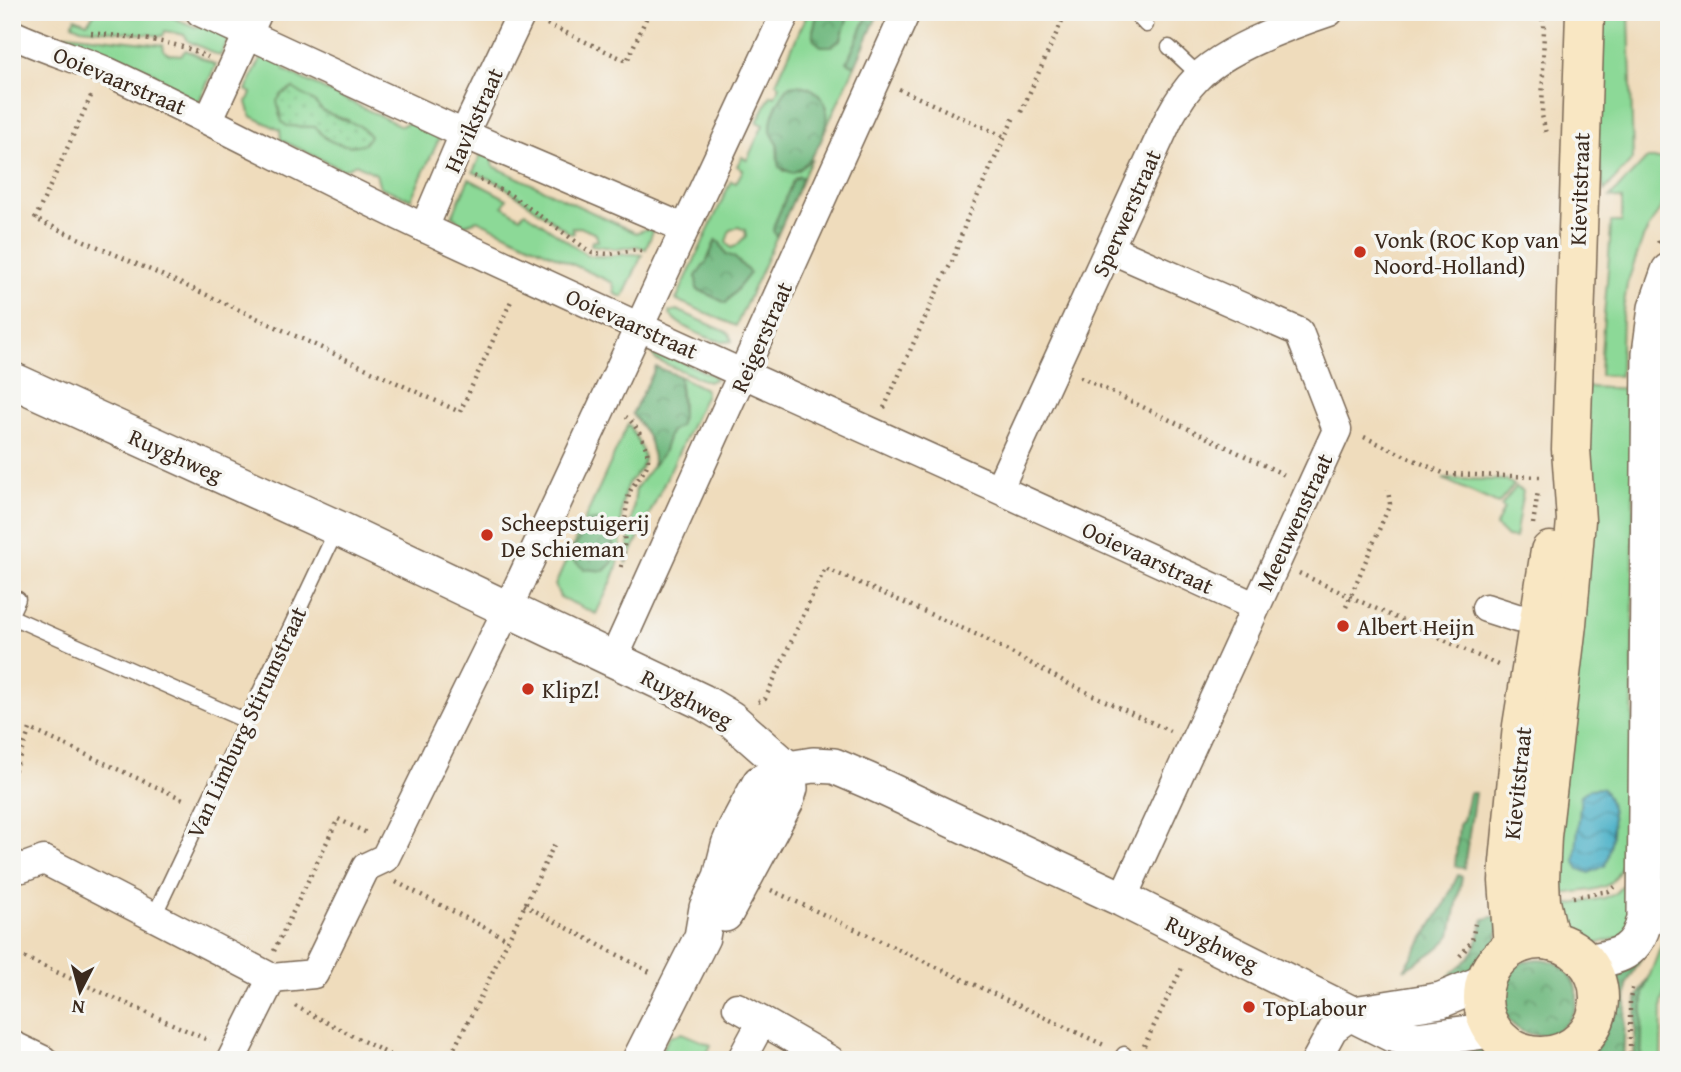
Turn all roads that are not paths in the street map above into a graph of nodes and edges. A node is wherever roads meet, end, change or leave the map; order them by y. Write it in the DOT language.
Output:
graph roads {
  1 [pos="200,12"];
  2 [pos="522,12"];
  3 [pos="786,12"];
  4 [pos="905,12"];
  5 [pos="1133,12"];
  6 [pos="1329,12"];
  7 [pos="1585,12"];
  8 [pos="253,23"];
  9 [pos="1146,25"];
  10 [pos="12,34"];
  11 [pos="1169,47"];
  12 [pos="1199,75"];
  13 [pos="209,119"];
  14 [pos="464,134"];
  15 [pos="424,228"];
  16 [pos="684,228"];
  17 [pos="1110,249"];
  18 [pos="1669,271"];
  19 [pos="638,327"];
  20 [pos="745,373"];
  21 [pos="12,380"];
  22 [pos="999,488"];
  23 [pos="337,528"];
  24 [pos="1254,606"];
  25 [pos="1486,608"];
  26 [pos="14,609"];
  27 [pos="507,610"];
  28 [pos="1541,621"];
  29 [pos="613,660"];
  30 [pos="246,721"];
  31 [pos="788,769"];
  32 [pos="12,864"];
  33 [pos="1122,899"];
  34 [pos="1509,908"];
  35 [pos="154,916"];
  36 [pos="1550,941"];
  37 [pos="1513,947"];
  38 [pos="1585,961"];
  39 [pos="267,981"];
  40 [pos="1485,982"];
  41 [pos="737,1007"];
  42 [pos="1354,1014"];
  43 [pos="761,1021"];
  44 [pos="1492,1030"];
  45 [pos="12,1045"];
  46 [pos="1579,1051"];
  47 [pos="1328,1053"];
  48 [pos="233,1056"];
  49 [pos="1541,1058"];
  50 [pos="43,1060"];
  51 [pos="640,1060"];
  52 [pos="741,1060"];
  53 [pos="830,1060"];
  1 -- 8 [label="street"];
  2 -- 14 [label="street, Havikstraat"];
  3 -- 16 [label="street"];
  4 -- 20 [label="street, Reigerstraat"];
  5 -- 9 [label="lane"];
  6 -- 12 [label="street, Sperwerstraat"];
  7 -- 28 [label="main road, Kievitstraat"];
  8 -- 13 [label="street"];
  8 -- 14 [label="street"];
  10 -- 13 [label="street, Ooievaarstraat"];
  11 -- 12 [label="lane"];
  12 -- 17 [label="street, Sperwerstraat"];
  13 -- 15 [label="street, Ooievaarstraat"];
  14 -- 15 [label="street, Havikstraat"];
  14 -- 16 [label="street"];
  15 -- 19 [label="street, Ooievaarstraat"];
  16 -- 19 [label="street"];
  17 -- 22 [label="street, Sperwerstraat"];
  17 -- 24 [label="street, Meeuwenstraat"];
  18 -- 38 [label="street"];
  19 -- 20 [label="street, Ooievaarstraat"];
  19 -- 27 [label="street"];
  20 -- 22 [label="street, Ooievaarstraat"];
  20 -- 29 [label="street, Reigerstraat"];
  21 -- 23 [label="street, Ruyghweg"];
  22 -- 24 [label="street, Ooievaarstraat"];
  23 -- 27 [label="street, Ruyghweg"];
  23 -- 30 [label="lane, Van Limburg Stirumstraat"];
  24 -- 33 [label="street, Meeuwenstraat"];
  25 -- 28 [label="street"];
  26 -- 30 [label="lane"];
  27 -- 29 [label="street, Ruyghweg"];
  27 -- 39 [label="street"];
  28 -- 34 [label="main road, Kievitstraat"];
  29 -- 31 [label="street, Ruyghweg"];
  30 -- 35 [label="lane, Van Limburg Stirumstraat"];
  31 -- 33 [label="street, Ruyghweg"];
  31 -- 51 [label="street"];
  32 -- 35 [label="street"];
  33 -- 42 [label="street, Ruyghweg"];
  34 -- 36 [label="main road, Kievitstraat"];
  34 -- 37 [label="main road, Kievitstraat"];
  35 -- 39 [label="street"];
  36 -- 37 [label="main road"];
  36 -- 38 [label="main road"];
  37 -- 40 [label="main road"];
  38 -- 46 [label="main road"];
  39 -- 48 [label="street"];
  40 -- 42 [label="street"];
  40 -- 44 [label="main road"];
  41 -- 43 [label="street"];
  42 -- 44 [label="street, Ruyghweg"];
  42 -- 47 [label="street"];
  43 -- 52 [label="street"];
  43 -- 53 [label="street"];
  44 -- 49 [label="main road"];
  45 -- 50 [label="street"];
  46 -- 49 [label="main road"];
}
